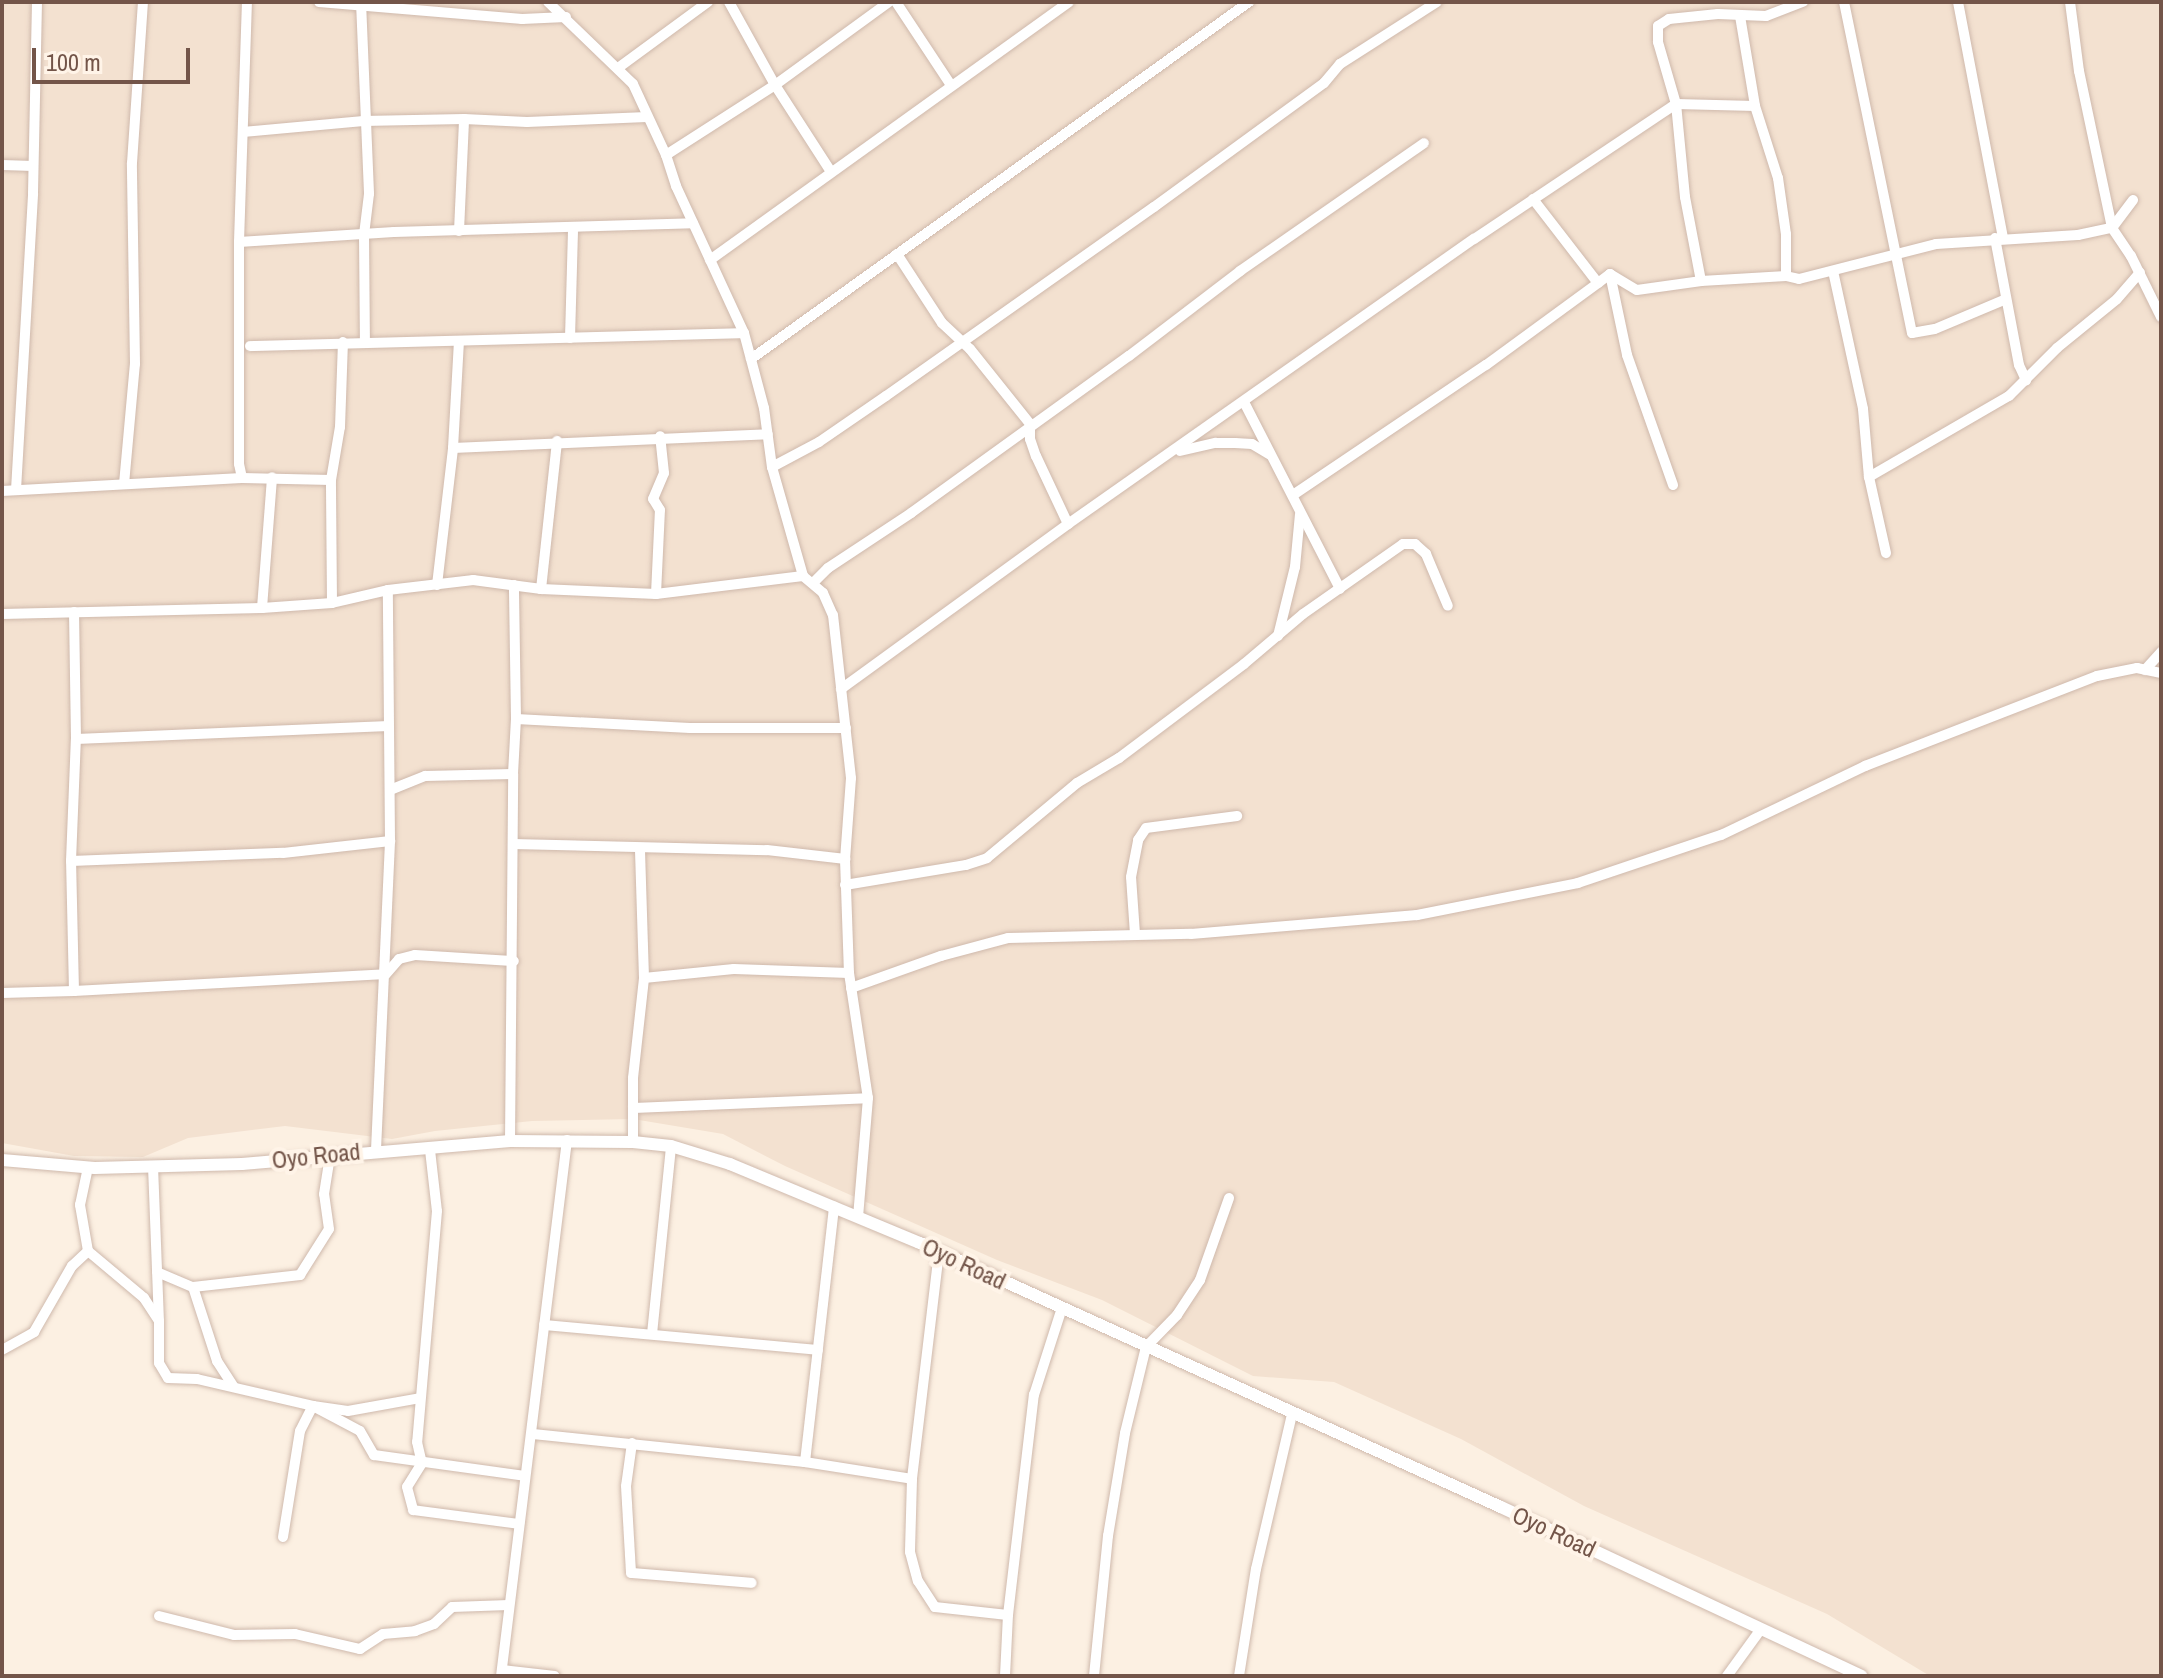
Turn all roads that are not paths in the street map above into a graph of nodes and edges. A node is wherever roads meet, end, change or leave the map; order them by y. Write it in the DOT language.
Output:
graph roads {
  1 [pos="37,2"];
  2 [pos="143,2"];
  3 [pos="247,2"];
  4 [pos="319,2"];
  5 [pos="548,2"];
  6 [pos="708,2"];
  7 [pos="729,2"];
  8 [pos="889,2"];
  9 [pos="896,2"];
  10 [pos="1069,2"];
  11 [pos="1249,2"];
  12 [pos="1437,2"];
  13 [pos="1803,2"];
  14 [pos="1844,2"];
  15 [pos="1958,2"];
  16 [pos="2070,2"];
  17 [pos="361,4"];
  18 [pos="1740,16"];
  19 [pos="566,17"];
  20 [pos="618,68"];
  21 [pos="775,85"];
  22 [pos="951,85"];
  23 [pos="1676,104"];
  24 [pos="1755,106"];
  25 [pos="647,117"];
  26 [pos="464,119"];
  27 [pos="363,121"];
  28 [pos="243,132"];
  29 [pos="1424,143"];
  30 [pos="666,155"];
  31 [pos="2,165"];
  32 [pos="33,166"];
  33 [pos="831,172"];
  34 [pos="1533,199"];
  35 [pos="2133,200"];
  36 [pos="693,223"];
  37 [pos="2112,228"];
  38 [pos="573,229"];
  39 [pos="459,231"];
  40 [pos="364,235"];
  41 [pos="1999,238"];
  42 [pos="239,242"];
  43 [pos="897,254"];
  44 [pos="1894,255"];
  45 [pos="710,260"];
  46 [pos="1833,271"];
  47 [pos="2140,273"];
  48 [pos="1610,274"];
  49 [pos="1786,276"];
  50 [pos="1701,281"];
  51 [pos="1598,283"];
  52 [pos="2006,299"];
  53 [pos="2161,317"];
  54 [pos="744,333"];
  55 [pos="241,337"];
  56 [pos="570,338"];
  57 [pos="343,342"];
  58 [pos="365,342"];
  59 [pos="459,342"];
  60 [pos="960,342"];
  61 [pos="250,346"];
  62 [pos="751,359"];
  63 [pos="242,360"];
  64 [pos="2026,380"];
  65 [pos="1244,402"];
  66 [pos="1030,424"];
  67 [pos="768,434"];
  68 [pos="660,436"];
  69 [pos="557,441"];
  70 [pos="453,448"];
  71 [pos="1174,452"];
  72 [pos="1270,455"];
  73 [pos="772,467"];
  74 [pos="272,477"];
  75 [pos="1869,477"];
  76 [pos="242,478"];
  77 [pos="331,480"];
  78 [pos="124,484"];
  79 [pos="1673,485"];
  80 [pos="16,490"];
  81 [pos="2,491"];
  82 [pos="1293,495"];
  83 [pos="1301,512"];
  84 [pos="1068,524"];
  85 [pos="1886,553"];
  86 [pos="808,579"];
  87 [pos="437,585"];
  88 [pos="514,585"];
  89 [pos="541,589"];
  90 [pos="1340,589"];
  91 [pos="388,590"];
  92 [pos="656,594"];
  93 [pos="332,603"];
  94 [pos="1448,606"];
  95 [pos="262,608"];
  96 [pos="74,612"];
  97 [pos="2,614"];
  98 [pos="1278,637"];
  99 [pos="2161,652"];
  100 [pos="2145,670"];
  101 [pos="2161,673"];
  102 [pos="841,689"];
  103 [pos="516,719"];
  104 [pos="389,726"];
  105 [pos="846,728"];
  106 [pos="76,739"];
  107 [pos="513,774"];
  108 [pos="390,790"];
  109 [pos="1237,816"];
  110 [pos="390,841"];
  111 [pos="513,844"];
  112 [pos="640,849"];
  113 [pos="845,859"];
  114 [pos="71,861"];
  115 [pos="845,885"];
  116 [pos="1135,934"];
  117 [pos="514,961"];
  118 [pos="849,973"];
  119 [pos="386,974"];
  120 [pos="644,978"];
  121 [pos="851,988"];
  122 [pos="74,991"];
  123 [pos="2,993"];
  124 [pos="868,1098"];
  125 [pos="633,1108"];
  126 [pos="567,1140"];
  127 [pos="510,1141"];
  128 [pos="633,1142"];
  129 [pos="671,1146"];
  130 [pos="376,1150"];
  131 [pos="430,1150"];
  132 [pos="330,1155"];
  133 [pos="2,1160"];
  134 [pos="153,1166"];
  135 [pos="88,1168"];
  136 [pos="1229,1198"];
  137 [pos="834,1207"];
  138 [pos="858,1217"];
  139 [pos="88,1251"];
  140 [pos="939,1252"];
  141 [pos="157,1272"];
  142 [pos="193,1287"];
  143 [pos="1062,1308"];
  144 [pos="159,1321"];
  145 [pos="544,1325"];
  146 [pos="652,1334"];
  147 [pos="1146,1347"];
  148 [pos="2,1350"];
  149 [pos="818,1350"];
  150 [pos="233,1386"];
  151 [pos="420,1398"];
  152 [pos="313,1406"];
  153 [pos="1292,1414"];
  154 [pos="531,1434"];
  155 [pos="632,1443"];
  156 [pos="805,1462"];
  157 [pos="422,1463"];
  158 [pos="525,1476"];
  159 [pos="912,1479"];
  160 [pos="519,1524"];
  161 [pos="283,1537"];
  162 [pos="752,1583"];
  163 [pos="509,1605"];
  164 [pos="1008,1615"];
  165 [pos="159,1616"];
  166 [pos="1761,1629"];
  167 [pos="502,1673"];
  168 [pos="555,1676"];
  169 [pos="1005,1676"];
  170 [pos="1094,1676"];
  171 [pos="1239,1676"];
  172 [pos="1727,1676"];
  173 [pos="1861,1676"];
  1 -- 32 [label="street"];
  2 -- 78 [label="street"];
  3 -- 28 [label="street"];
  4 -- 17 [label="street"];
  5 -- 19 [label="street"];
  6 -- 20 [label="street"];
  7 -- 21 [label="street"];
  8 -- 21 [label="street"];
  9 -- 22 [label="street"];
  10 -- 22 [label="street"];
  11 -- 43 [label="street"];
  12 -- 60 [label="street"];
  13 -- 18 [label="street"];
  14 -- 44 [label="street"];
  15 -- 41 [label="street"];
  16 -- 37 [label="street"];
  17 -- 19 [label="street"];
  17 -- 27 [label="street"];
  18 -- 23 [label="street"];
  18 -- 24 [label="street"];
  19 -- 20 [label="street"];
  20 -- 25 [label="street"];
  21 -- 30 [label="street"];
  21 -- 33 [label="street"];
  22 -- 33 [label="street"];
  23 -- 24 [label="street"];
  23 -- 34 [label="street"];
  23 -- 50 [label="street"];
  24 -- 49 [label="street"];
  25 -- 26 [label="street"];
  25 -- 30 [label="street"];
  26 -- 27 [label="street"];
  26 -- 39 [label="street"];
  27 -- 28 [label="street"];
  27 -- 40 [label="street"];
  28 -- 42 [label="street"];
  29 -- 66 [label="street"];
  30 -- 36 [label="street"];
  31 -- 32 [label="street"];
  32 -- 80 [label="street"];
  33 -- 45 [label="street"];
  34 -- 51 [label="street"];
  34 -- 65 [label="street"];
  35 -- 37 [label="street"];
  36 -- 38 [label="street"];
  36 -- 45 [label="street"];
  37 -- 41 [label="street"];
  37 -- 47 [label="street"];
  38 -- 39 [label="street"];
  38 -- 56 [label="street"];
  39 -- 40 [label="street"];
  40 -- 42 [label="street"];
  40 -- 58 [label="street"];
  41 -- 44 [label="street"];
  41 -- 52 [label="street"];
  42 -- 55 [label="street"];
  43 -- 60 [label="street"];
  43 -- 62 [label="street"];
  44 -- 46 [label="street"];
  44 -- 52 [label="street"];
  45 -- 54 [label="street"];
  46 -- 49 [label="street"];
  46 -- 75 [label="street"];
  47 -- 53 [label="street"];
  47 -- 64 [label="street"];
  48 -- 50 [label="street"];
  48 -- 51 [label="street"];
  48 -- 79 [label="street"];
  49 -- 50 [label="street"];
  51 -- 82 [label="street"];
  52 -- 64 [label="street"];
  54 -- 56 [label="street"];
  54 -- 62 [label="street"];
  55 -- 61 [label="street"];
  55 -- 63 [label="street"];
  56 -- 59 [label="street"];
  57 -- 58 [label="street"];
  57 -- 61 [label="street"];
  57 -- 77 [label="street"];
  58 -- 59 [label="street"];
  59 -- 70 [label="street"];
  60 -- 66 [label="street"];
  60 -- 73 [label="street"];
  61 -- 63 [label="street"];
  62 -- 67 [label="street"];
  63 -- 76 [label="street"];
  64 -- 75 [label="street"];
  65 -- 71 [label="street"];
  65 -- 72 [label="street"];
  66 -- 84 [label="street"];
  66 -- 86 [label="street"];
  67 -- 68 [label="street"];
  67 -- 73 [label="street"];
  68 -- 69 [label="street"];
  68 -- 92 [label="street"];
  69 -- 70 [label="street"];
  69 -- 89 [label="street"];
  70 -- 87 [label="street"];
  71 -- 72 [label="street"];
  71 -- 84 [label="street"];
  72 -- 82 [label="street"];
  73 -- 86 [label="street"];
  74 -- 76 [label="street"];
  74 -- 77 [label="street"];
  74 -- 95 [label="street"];
  75 -- 85 [label="street"];
  76 -- 78 [label="street"];
  77 -- 93 [label="street"];
  78 -- 80 [label="street"];
  80 -- 81 [label="street"];
  82 -- 83 [label="street"];
  83 -- 90 [label="street"];
  83 -- 98 [label="street"];
  84 -- 102 [label="street"];
  86 -- 92 [label="street"];
  86 -- 102 [label="street"];
  87 -- 88 [label="street"];
  87 -- 91 [label="street"];
  88 -- 89 [label="street"];
  88 -- 103 [label="street"];
  89 -- 92 [label="street"];
  90 -- 94 [label="street"];
  90 -- 98 [label="street"];
  91 -- 93 [label="street"];
  91 -- 104 [label="street"];
  93 -- 95 [label="street"];
  95 -- 96 [label="street"];
  96 -- 97 [label="street"];
  96 -- 106 [label="street"];
  98 -- 115 [label="street"];
  99 -- 100 [label="street"];
  100 -- 101 [label="street"];
  100 -- 116 [label="street"];
  102 -- 105 [label="street"];
  103 -- 105 [label="street"];
  103 -- 107 [label="street"];
  104 -- 106 [label="street"];
  104 -- 108 [label="street"];
  105 -- 113 [label="street"];
  106 -- 114 [label="street"];
  107 -- 108 [label="street"];
  107 -- 111 [label="street"];
  108 -- 110 [label="street"];
  109 -- 116 [label="street"];
  110 -- 114 [label="street"];
  110 -- 119 [label="street"];
  111 -- 112 [label="street"];
  111 -- 117 [label="street"];
  112 -- 113 [label="street"];
  112 -- 120 [label="street"];
  113 -- 115 [label="street"];
  114 -- 122 [label="street"];
  115 -- 118 [label="street"];
  116 -- 121 [label="street"];
  117 -- 119 [label="street"];
  117 -- 127 [label="street"];
  118 -- 120 [label="street"];
  118 -- 121 [label="street"];
  119 -- 122 [label="street"];
  119 -- 130 [label="street"];
  120 -- 125 [label="street"];
  121 -- 124 [label="street"];
  122 -- 123 [label="street"];
  124 -- 125 [label="street"];
  124 -- 138 [label="street"];
  125 -- 128 [label="street"];
  126 -- 127 [label="street, Oyo Road"];
  126 -- 128 [label="street, Oyo Road"];
  126 -- 145 [label="street"];
  127 -- 131 [label="street, Oyo Road"];
  128 -- 129 [label="street, Oyo Road"];
  129 -- 137 [label="street, Oyo Road"];
  129 -- 146 [label="street"];
  130 -- 131 [label="street, Oyo Road"];
  130 -- 132 [label="street, Oyo Road"];
  131 -- 151 [label="street"];
  132 -- 134 [label="street, Oyo Road"];
  132 -- 142 [label="street"];
  133 -- 135 [label="street, Oyo Road"];
  134 -- 135 [label="street, Oyo Road"];
  134 -- 141 [label="street"];
  135 -- 139 [label="street"];
  136 -- 147 [label="street"];
  137 -- 138 [label="street, Oyo Road"];
  137 -- 149 [label="street"];
  138 -- 140 [label="street, Oyo Road"];
  139 -- 144 [label="street"];
  139 -- 148 [label="street"];
  140 -- 143 [label="street, Oyo Road"];
  140 -- 159 [label="street"];
  141 -- 142 [label="street"];
  141 -- 144 [label="street"];
  142 -- 150 [label="street"];
  143 -- 147 [label="street, Oyo Road"];
  143 -- 164 [label="street"];
  144 -- 150 [label="street"];
  145 -- 146 [label="street"];
  145 -- 154 [label="street"];
  146 -- 149 [label="street"];
  147 -- 153 [label="street, Oyo Road"];
  147 -- 170 [label="street"];
  149 -- 156 [label="street"];
  150 -- 152 [label="street"];
  151 -- 152 [label="street"];
  151 -- 157 [label="street"];
  152 -- 157 [label="street"];
  152 -- 161 [label="street"];
  153 -- 166 [label="street, Oyo Road"];
  153 -- 171 [label="street"];
  154 -- 155 [label="street"];
  154 -- 158 [label="street"];
  155 -- 156 [label="street"];
  155 -- 162 [label="street"];
  156 -- 159 [label="street"];
  157 -- 158 [label="street"];
  157 -- 160 [label="street"];
  158 -- 160 [label="street"];
  159 -- 164 [label="street"];
  160 -- 163 [label="street"];
  163 -- 165 [label="street"];
  163 -- 167 [label="street"];
  164 -- 169 [label="street"];
  166 -- 172 [label="street"];
  166 -- 173 [label="street, Oyo Road"];
  167 -- 168 [label="street"];
}
